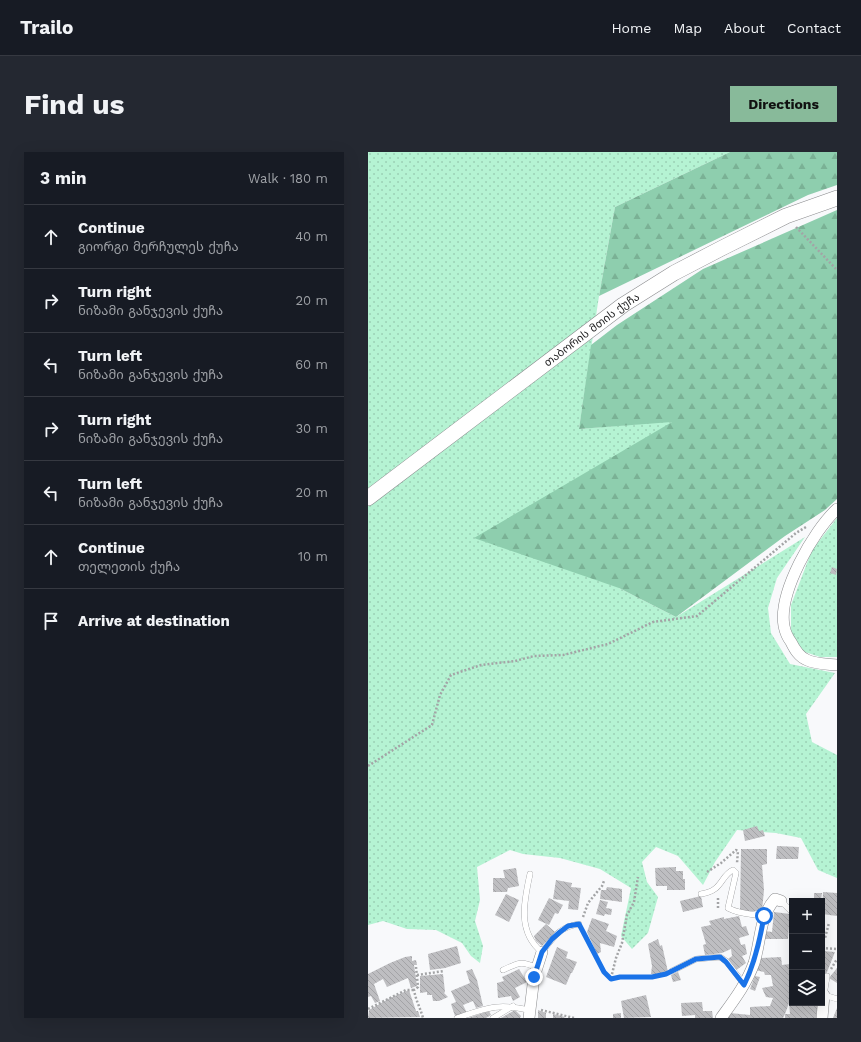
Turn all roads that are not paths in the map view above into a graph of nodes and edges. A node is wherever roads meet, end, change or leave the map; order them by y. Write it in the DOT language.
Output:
graph roads {
  1 [pos="837,198"];
  2 [pos="368,498"];
  3 [pos="837,509"];
  4 [pos="837,665"];
  5 [pos="530,874"];
  6 [pos="701,894"];
  7 [pos="781,901"];
  8 [pos="789,909"];
  9 [pos="764,916"];
  10 [pos="579,924"];
  11 [pos="542,952"];
  12 [pos="537,968"];
  13 [pos="503,970"];
  14 [pos="672,971"];
  15 [pos="827,976"];
  16 [pos="744,985"];
  17 [pos="825,989"];
  18 [pos="825,995"];
  19 [pos="837,999"];
  20 [pos="513,1006"];
  21 [pos="823,1006"];
  22 [pos="529,1014"];
  23 [pos="457,1018"];
  24 [pos="493,1018"];
  25 [pos="722,1018"];
  26 [pos="822,1018"];
  1 -- 2 [label="main road, თაბორის მთის ქუჩა"];
  3 -- 4 [label="street"];
  5 -- 11 [label="lane"];
  6 -- 9 [label="lane"];
  7 -- 8 [label="lane"];
  7 -- 9 [label="street"];
  9 -- 16 [label="street"];
  10 -- 11 [label="lane"];
  11 -- 12 [label="street"];
  12 -- 13 [label="lane"];
  12 -- 22 [label="street"];
  14 -- 16 [label="lane"];
  15 -- 17 [label="lane"];
  16 -- 25 [label="street"];
  18 -- 19 [label="lane"];
  20 -- 22 [label="lane"];
  20 -- 23 [label="lane"];
  20 -- 24 [label="lane"];
  21 -- 26 [label="street"];
}
